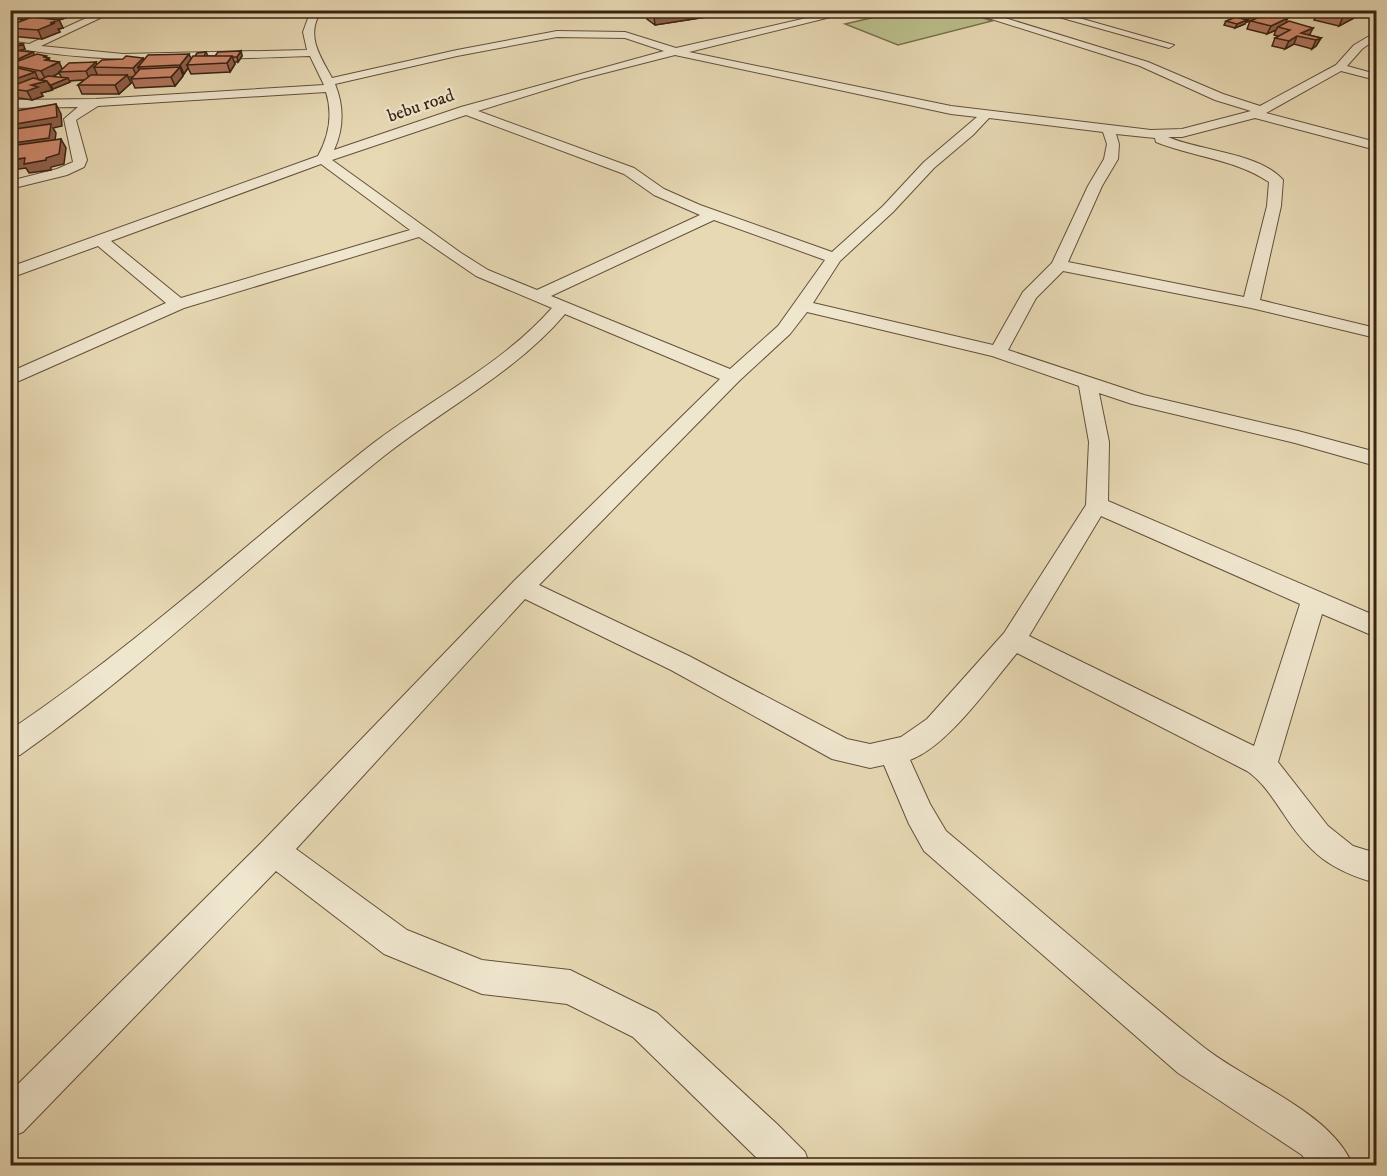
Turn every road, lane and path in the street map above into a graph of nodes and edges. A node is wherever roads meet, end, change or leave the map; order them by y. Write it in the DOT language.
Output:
graph roads {
  1 [pos="113,10"];
  2 [pos="855,10"];
  3 [pos="967,10"];
  4 [pos="1038,10"];
  5 [pos="314,12"];
  6 [pos="800,13"];
  7 [pos="478,14"];
  8 [pos="822,19"];
  9 [pos="1377,35"];
  10 [pos="10,44"];
  11 [pos="1169,45"];
  12 [pos="29,48"];
  13 [pos="312,52"];
  14 [pos="676,52"];
  15 [pos="1340,67"];
  16 [pos="1377,77"];
  17 [pos="330,85"];
  18 [pos="96,103"];
  19 [pos="10,104"];
  20 [pos="465,110"];
  21 [pos="1257,112"];
  22 [pos="985,115"];
  23 [pos="1109,130"];
  24 [pos="1150,134"];
  25 [pos="1377,146"];
  26 [pos="323,159"];
  27 [pos="10,185"];
  28 [pos="712,215"];
  29 [pos="422,231"];
  30 [pos="99,239"];
  31 [pos="834,258"];
  32 [pos="1059,265"];
  33 [pos="10,273"];
  34 [pos="537,296"];
  35 [pos="1251,303"];
  36 [pos="178,304"];
  37 [pos="803,306"];
  38 [pos="562,307"];
  39 [pos="1377,333"];
  40 [pos="998,352"];
  41 [pos="732,377"];
  42 [pos="10,379"];
  43 [pos="1088,384"];
  44 [pos="1377,459"];
  45 [pos="1097,505"];
  46 [pos="522,586"];
  47 [pos="1314,600"];
  48 [pos="1377,627"];
  49 [pos="1013,640"];
  50 [pos="10,746"];
  51 [pos="892,752"];
  52 [pos="1262,766"];
  53 [pos="273,851"];
  54 [pos="1377,868"];
  55 [pos="10,1119"];
  56 [pos="791,1166"];
  57 [pos="1334,1166"];
  1 -- 12 [label="street"];
  2 -- 8 [label="street, bebu road"];
  3 -- 21 [label="street"];
  4 -- 11 [label="street"];
  5 -- 7 [label="street"];
  5 -- 13 [label="street"];
  6 -- 8 [label="street"];
  8 -- 14 [label="street, bebu road"];
  9 -- 15 [label="street"];
  10 -- 12 [label="street"];
  12 -- 13 [label="street"];
  13 -- 17 [label="street"];
  14 -- 17 [label="street"];
  14 -- 20 [label="street, bebu road"];
  14 -- 22 [label="street"];
  15 -- 16 [label="street"];
  15 -- 21 [label="street"];
  17 -- 18 [label="street"];
  17 -- 26 [label="street"];
  18 -- 19 [label="street"];
  18 -- 27 [label="street"];
  20 -- 26 [label="street, bebu road"];
  20 -- 28 [label="street"];
  21 -- 24 [label="street"];
  21 -- 25 [label="street"];
  22 -- 23 [label="street"];
  22 -- 31 [label="street"];
  23 -- 24 [label="street"];
  23 -- 32 [label="street"];
  24 -- 35 [label="street"];
  26 -- 29 [label="street"];
  26 -- 30 [label="street, bebu road"];
  28 -- 31 [label="street"];
  28 -- 34 [label="street"];
  29 -- 34 [label="street"];
  29 -- 36 [label="street"];
  30 -- 33 [label="street, bebu road"];
  30 -- 36 [label="street"];
  31 -- 37 [label="street"];
  32 -- 35 [label="street"];
  32 -- 40 [label="street"];
  34 -- 38 [label="street"];
  35 -- 39 [label="street"];
  36 -- 42 [label="street"];
  37 -- 40 [label="street"];
  37 -- 41 [label="street"];
  38 -- 41 [label="street"];
  38 -- 50 [label="street"];
  40 -- 43 [label="street"];
  41 -- 46 [label="street"];
  43 -- 44 [label="street"];
  43 -- 45 [label="street"];
  45 -- 47 [label="street"];
  45 -- 49 [label="street"];
  46 -- 51 [label="street"];
  46 -- 53 [label="street"];
  47 -- 48 [label="street"];
  47 -- 52 [label="street"];
  49 -- 51 [label="street"];
  49 -- 52 [label="street"];
  51 -- 57 [label="street"];
  52 -- 54 [label="street"];
  53 -- 55 [label="street"];
  53 -- 56 [label="street"];
}
